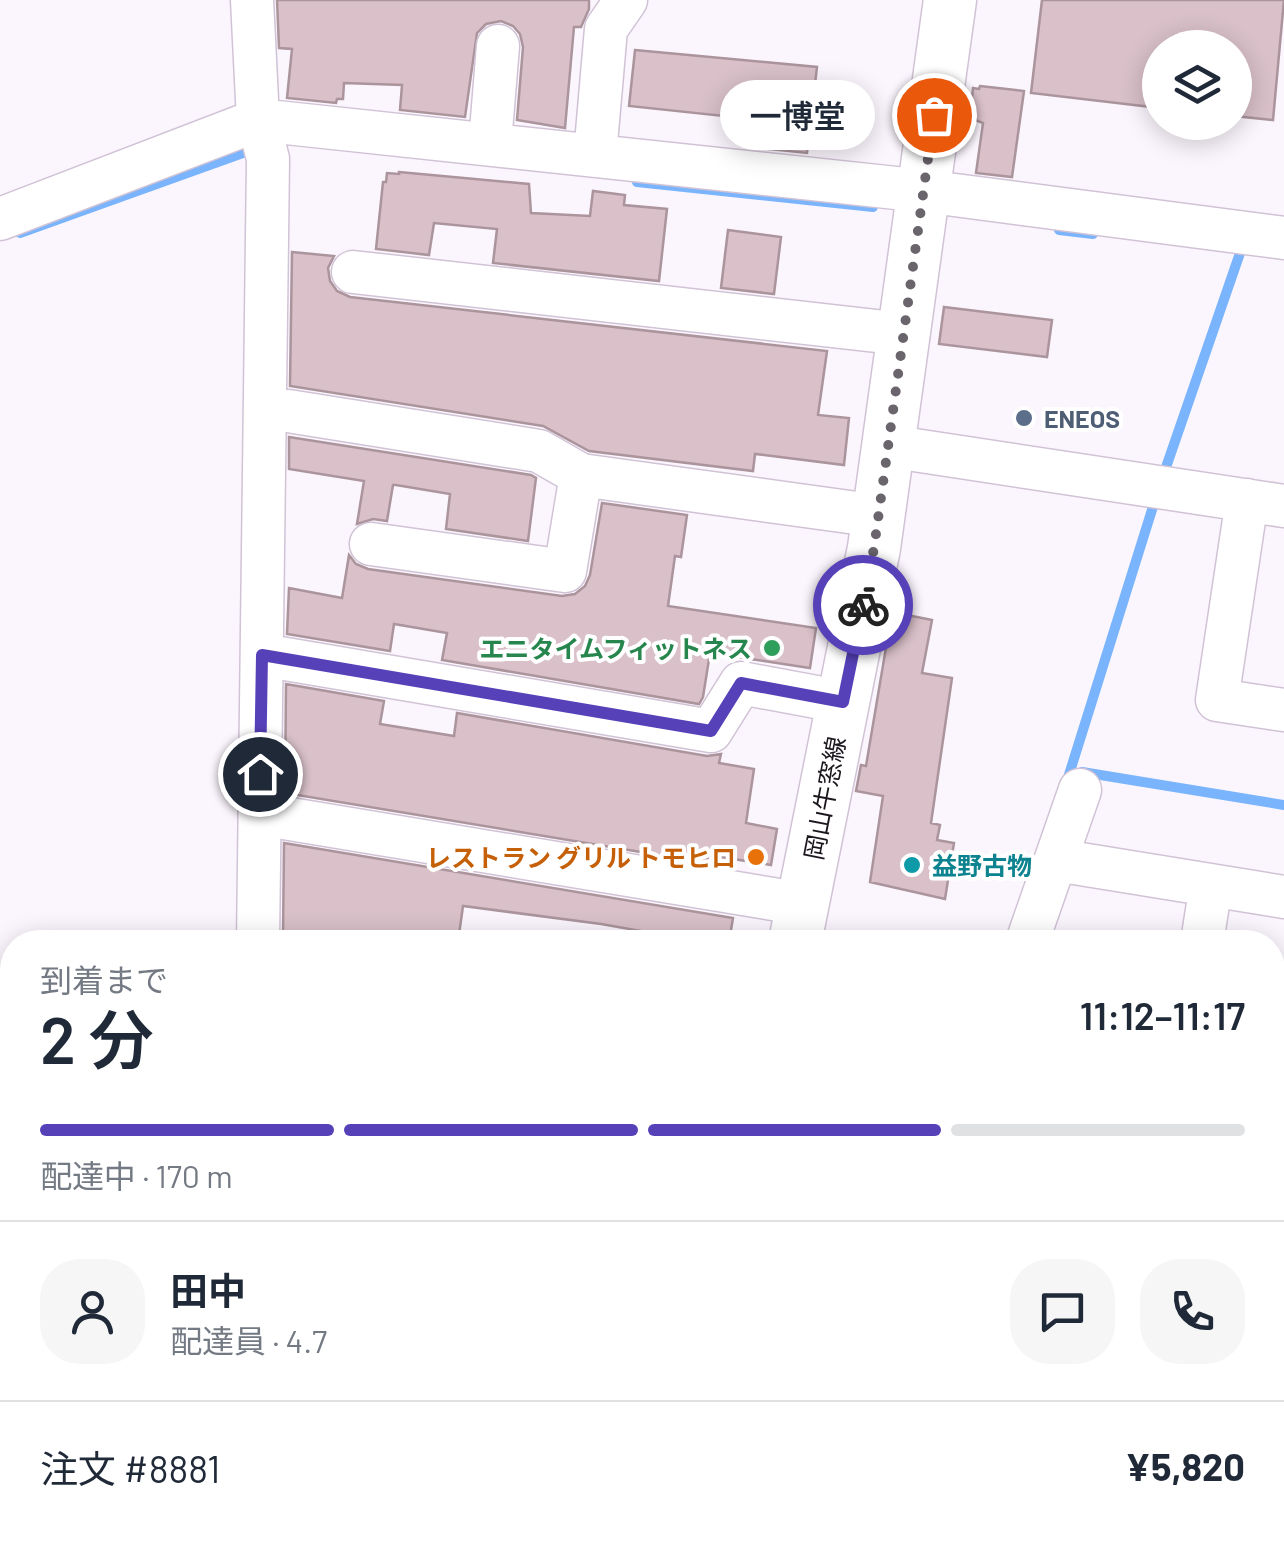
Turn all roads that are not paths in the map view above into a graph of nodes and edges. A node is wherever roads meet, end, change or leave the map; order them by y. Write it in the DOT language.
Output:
graph roads {
  1 [pos="252,0"];
  2 [pos="626,0"];
  3 [pos="950,0"];
  4 [pos="498,46"];
  5 [pos="263,138"];
  6 [pos="490,143"];
  7 [pos="595,155"];
  8 [pos="924,191"];
  9 [pos="0,219"];
  10 [pos="1284,238"];
  11 [pos="353,272"];
  12 [pos="904,334"];
  13 [pos="288,411"];
  14 [pos="888,446"];
  15 [pos="581,475"];
  16 [pos="1265,503"];
  17 [pos="878,516"];
  18 [pos="371,544"];
  19 [pos="262,655"];
  20 [pos="843,702"];
  21 [pos="1284,710"];
  22 [pos="1080,790"];
  23 [pos="260,814"];
  24 [pos="1056,860"];
  25 [pos="1212,885"];
  26 [pos="1284,897"];
  27 [pos="799,923"];
  28 [pos="258,930"];
  29 [pos="1031,930"];
  30 [pos="1204,930"];
  1 -- 5 [label="street"];
  2 -- 7 [label="street"];
  3 -- 8 [label="main road, 岡山牛窓線"];
  4 -- 6 [label="street"];
  5 -- 6 [label="street"];
  5 -- 9 [label="street"];
  5 -- 19 [label="street"];
  6 -- 7 [label="street"];
  7 -- 8 [label="street"];
  8 -- 10 [label="street"];
  8 -- 12 [label="main road, 岡山牛窓線"];
  11 -- 12 [label="street"];
  12 -- 14 [label="main road, 岡山牛窓線"];
  13 -- 15 [label="street"];
  14 -- 16 [label="street"];
  14 -- 17 [label="main road, 岡山牛窓線"];
  15 -- 17 [label="street"];
  15 -- 18 [label="street"];
  16 -- 21 [label="street"];
  17 -- 20 [label="main road, 岡山牛窓線"];
  19 -- 20 [label="street"];
  19 -- 23 [label="street"];
  20 -- 27 [label="main road, 岡山牛窓線"];
  22 -- 24 [label="street"];
  23 -- 27 [label="street"];
  23 -- 28 [label="street"];
  24 -- 25 [label="street"];
  24 -- 29 [label="street"];
  25 -- 26 [label="street"];
  25 -- 30 [label="street"];
}
